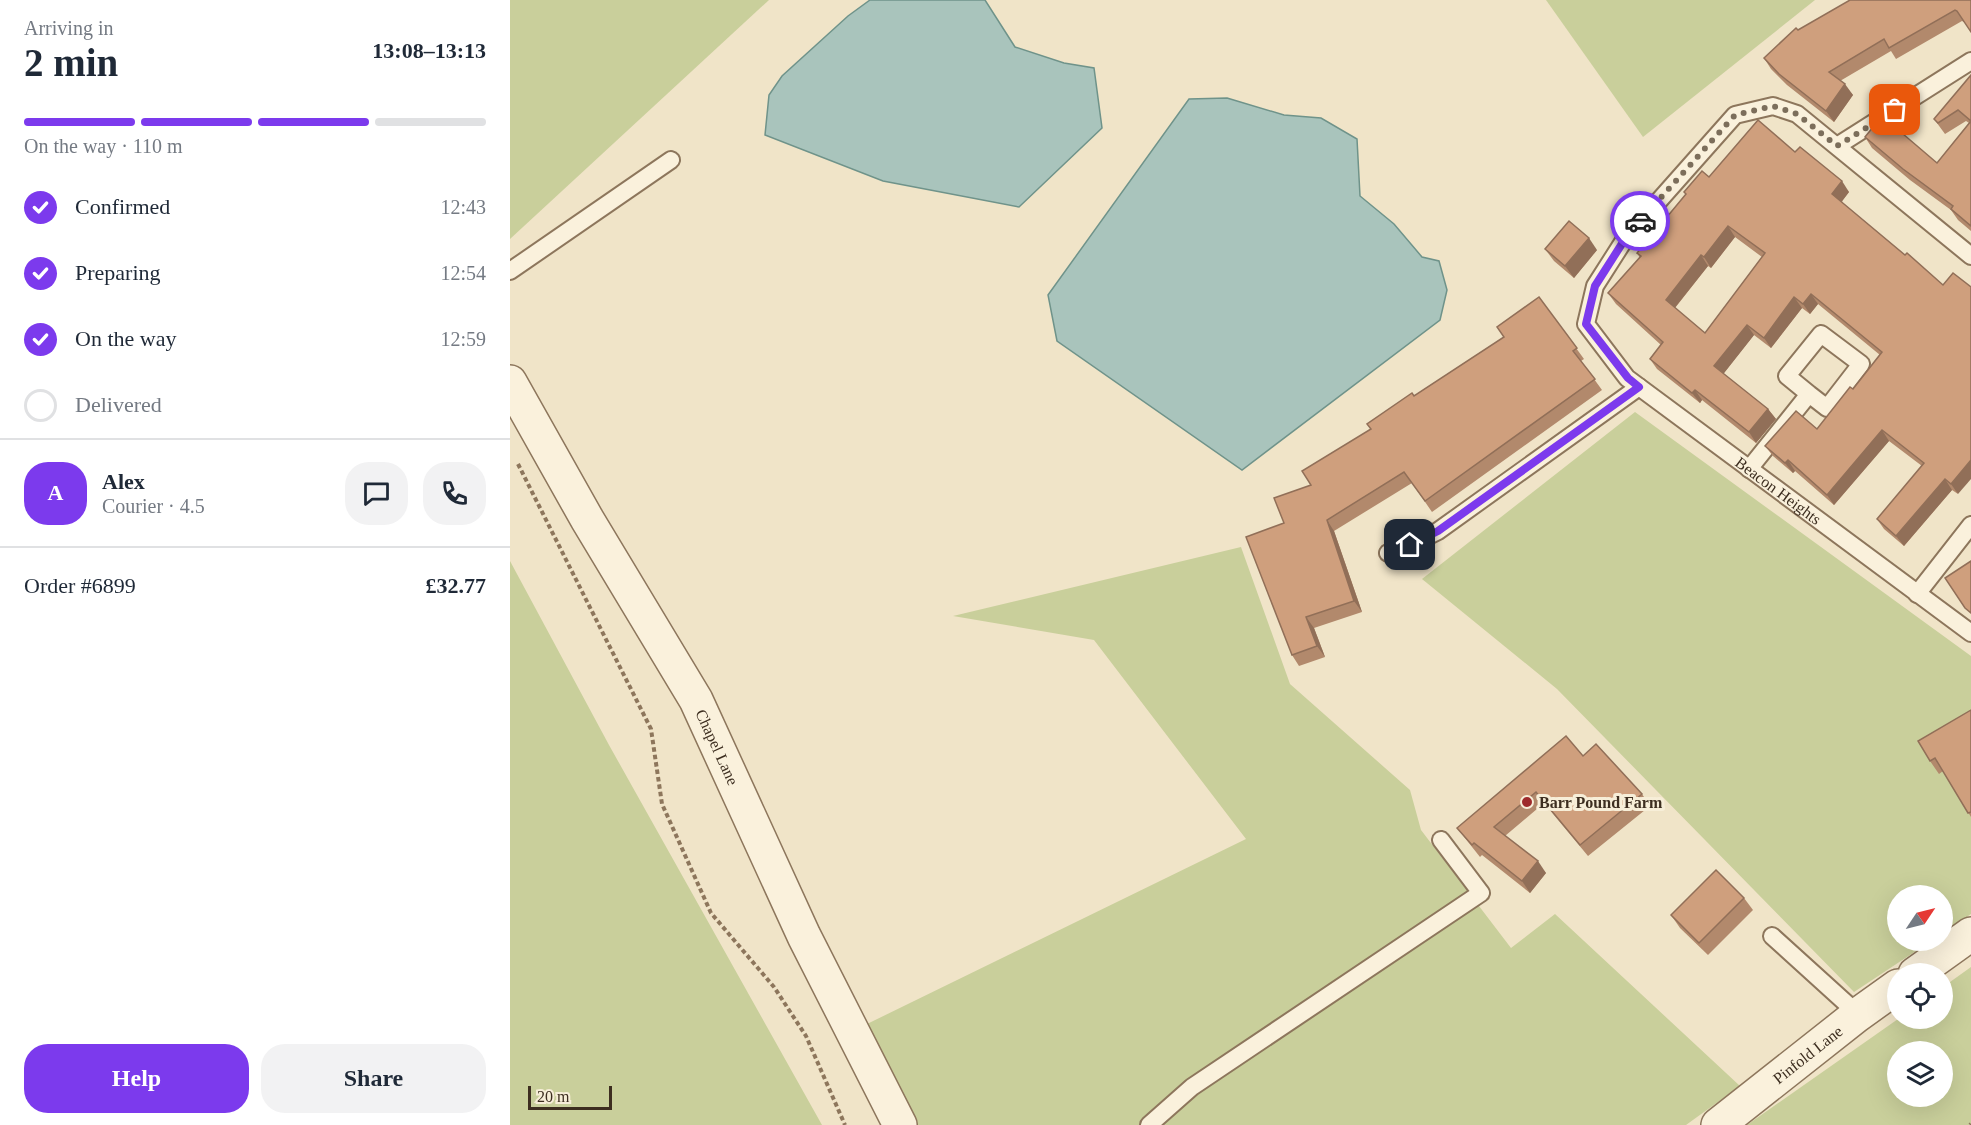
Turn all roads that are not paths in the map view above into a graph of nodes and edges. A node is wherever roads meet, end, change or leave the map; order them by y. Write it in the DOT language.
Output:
graph roads {
  1 [pos="1971,61"];
  2 [pos="1837,146"];
  3 [pos="671,160"];
  4 [pos="1971,256"];
  5 [pos="510,271"];
  6 [pos="510,382"];
  7 [pos="1639,387"];
  8 [pos="1809,394"];
  9 [pos="1749,470"];
  10 [pos="1971,525"];
  11 [pos="1388,553"];
  12 [pos="1917,594"];
  13 [pos="1971,633"];
  14 [pos="1441,840"];
  15 [pos="1971,934"];
  16 [pos="1772,936"];
  17 [pos="1930,963"];
  18 [pos="1887,994"];
  19 [pos="1856,1016"];
  20 [pos="900,1125"];
  21 [pos="1149,1125"];
  22 [pos="1718,1125"];
  1 -- 2 [label="lane"];
  2 -- 4 [label="lane, Beacon Heights"];
  2 -- 7 [label="lane, Beacon Heights"];
  3 -- 5 [label="lane"];
  6 -- 20 [label="street, Chapel Lane"];
  7 -- 9 [label="lane, Beacon Heights"];
  7 -- 11 [label="lane"];
  8 -- 8 [label="lane"];
  8 -- 9 [label="lane"];
  9 -- 12 [label="lane, Beacon Heights"];
  10 -- 12 [label="lane"];
  12 -- 13 [label="lane, Beacon Heights"];
  14 -- 21 [label="lane"];
  15 -- 17 [label="street"];
  16 -- 19 [label="lane"];
  18 -- 19 [label="street, Pinfold Lane"];
  19 -- 22 [label="street, Pinfold Lane"];
}
